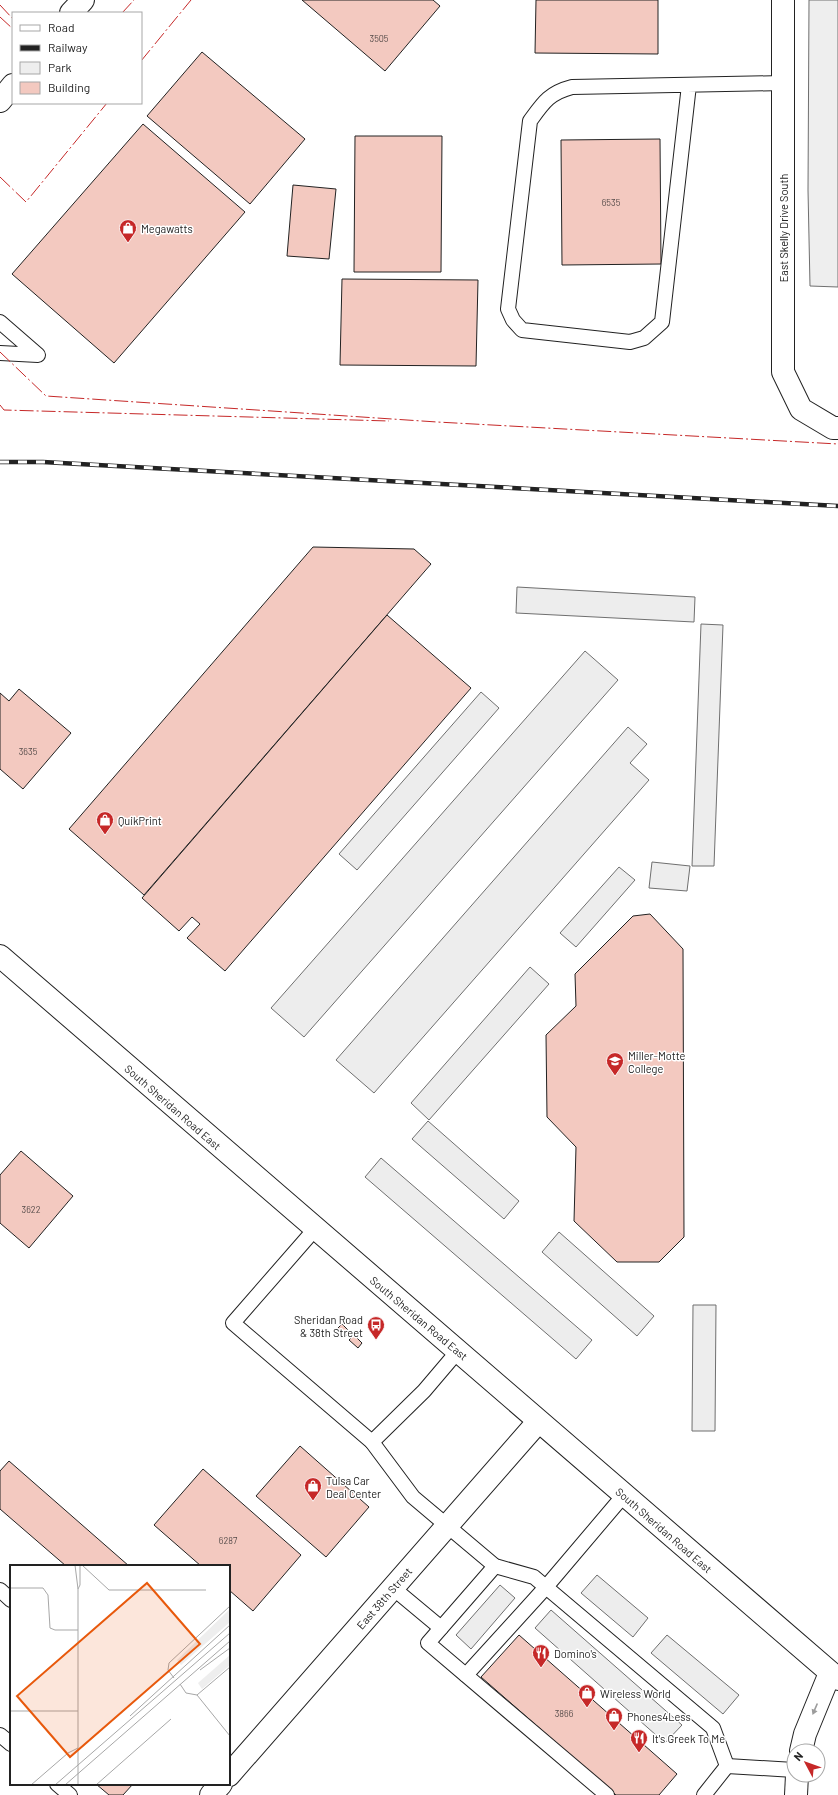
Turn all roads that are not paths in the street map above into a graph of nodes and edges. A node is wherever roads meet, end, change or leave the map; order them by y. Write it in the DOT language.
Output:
graph roads {
  1 [pos="83,0"];
  2 [pos="783,0"];
  3 [pos="72,12"];
  4 [pos="783,83"];
  5 [pos="689,85"];
  6 [pos="12,86"];
  7 [pos="0,101"];
  8 [pos="0,322"];
  9 [pos="0,353"];
  10 [pos="838,428"];
  11 [pos="0,956"];
  12 [pos="315,1229"];
  13 [pos="458,1351"];
  14 [pos="538,1422"];
  15 [pos="372,1442"];
  16 [pos="624,1495"];
  17 [pos="448,1525"];
  18 [pos="495,1566"];
  19 [pos="546,1587"];
  20 [pos="393,1588"];
  21 [pos="0,1590"];
  22 [pos="10,1599"];
  23 [pos="441,1628"];
  24 [pos="466,1675"];
  25 [pos="834,1676"];
  26 [pos="0,1734"];
  27 [pos="10,1743"];
  28 [pos="803,1743"];
  29 [pos="727,1766"];
  30 [pos="786,1770"];
  31 [pos="230,1774"];
  32 [pos="797,1783"];
  33 [pos="58,1785"];
  34 [pos="220,1785"];
  35 [pos="70,1795"];
  36 [pos="211,1795"];
  37 [pos="607,1795"];
  38 [pos="704,1795"];
  39 [pos="796,1795"];
  1 -- 3 [label="main road"];
  2 -- 4 [label="main road, East Skelly Drive South"];
  4 -- 5 [label="lane"];
  4 -- 10 [label="main road, East Skelly Drive South"];
  5 -- 5 [label="lane"];
  6 -- 7 [label="main road"];
  8 -- 9 [label="lane"];
  11 -- 12 [label="main road, South Sheridan Road East"];
  12 -- 13 [label="main road, South Sheridan Road East"];
  12 -- 15 [label="lane"];
  13 -- 14 [label="main road, South Sheridan Road East"];
  13 -- 15 [label="lane"];
  14 -- 16 [label="main road, South Sheridan Road East"];
  14 -- 17 [label="main road, East 38th Street"];
  15 -- 17 [label="lane"];
  16 -- 19 [label="lane"];
  16 -- 25 [label="main road, South Sheridan Road East"];
  17 -- 18 [label="lane"];
  17 -- 20 [label="main road, East 38th Street"];
  18 -- 19 [label="lane"];
  18 -- 23 [label="lane"];
  19 -- 24 [label="lane"];
  19 -- 29 [label="lane"];
  20 -- 23 [label="lane"];
  20 -- 31 [label="main road, East 38th Street"];
  21 -- 22 [label="lane"];
  23 -- 24 [label="lane"];
  24 -- 37 [label="lane"];
  25 -- 28 [label="main road, one-way"];
  26 -- 27 [label="lane"];
  29 -- 30 [label="lane"];
  29 -- 38 [label="lane"];
  32 -- 39 [label="main road"];
  33 -- 35 [label="lane"];
  34 -- 36 [label="main road"];
}
